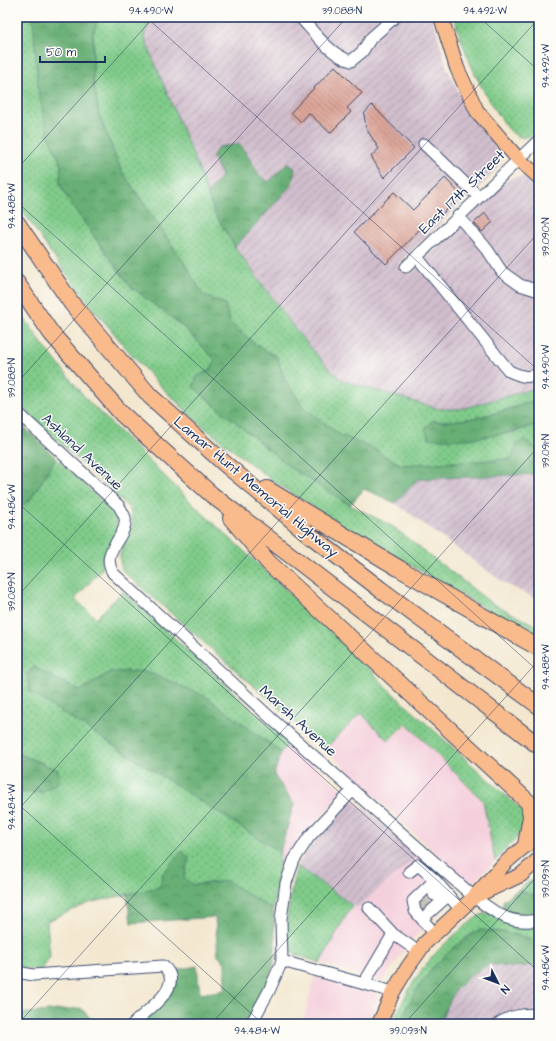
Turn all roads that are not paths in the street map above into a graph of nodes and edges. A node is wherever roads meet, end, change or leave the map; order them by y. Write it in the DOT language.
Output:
graph roads {
  1 [pos="300,17"];
  2 [pos="395,17"];
  3 [pos="441,17"];
  4 [pos="539,140"];
  5 [pos="424,144"];
  6 [pos="518,159"];
  7 [pos="539,177"];
  8 [pos="478,196"];
  9 [pos="458,216"];
  10 [pos="17,223"];
  11 [pos="416,257"];
  12 [pos="406,267"];
  13 [pos="17,283"];
  14 [pos="539,291"];
  15 [pos="539,374"];
  16 [pos="17,412"];
  17 [pos="224,463"];
  18 [pos="212,495"];
  19 [pos="108,561"];
  20 [pos="539,648"];
  21 [pos="539,706"];
  22 [pos="539,746"];
  23 [pos="353,790"];
  24 [pos="534,808"];
  25 [pos="539,834"];
  26 [pos="526,845"];
  27 [pos="539,859"];
  28 [pos="409,872"];
  29 [pos="450,875"];
  30 [pos="440,889"];
  31 [pos="474,897"];
  32 [pos="369,908"];
  33 [pos="461,910"];
  34 [pos="419,912"];
  35 [pos="539,920"];
  36 [pos="393,934"];
  37 [pos="435,934"];
  38 [pos="419,952"];
  39 [pos="282,961"];
  40 [pos="19,973"];
  41 [pos="364,983"];
  42 [pos="393,992"];
  43 [pos="539,1015"];
  44 [pos="133,1024"];
  45 [pos="251,1024"];
  46 [pos="378,1024"];
  47 [pos="498,1024"];
  1 -- 2 [label="street"];
  3 -- 6 [label="main road"];
  4 -- 6 [label="street, East 17th Street"];
  5 -- 8 [label="street"];
  6 -- 7 [label="main road"];
  6 -- 8 [label="street, East 17th Street"];
  8 -- 9 [label="street, East 17th Street"];
  9 -- 11 [label="street, East 17th Street"];
  9 -- 14 [label="street"];
  10 -- 17 [label="highway, Lamar Hunt Memorial Highway"];
  11 -- 12 [label="street, East 17th Street"];
  11 -- 15 [label="street"];
  13 -- 18 [label="highway, Lamar Hunt Memorial Highway"];
  16 -- 19 [label="street, Ashland Avenue"];
  17 -- 20 [label="highway"];
  17 -- 21 [label="highway, Lamar Hunt Memorial Highway"];
  18 -- 22 [label="highway, Lamar Hunt Memorial Highway"];
  18 -- 24 [label="highway"];
  19 -- 23 [label="street, Marsh Avenue"];
  23 -- 29 [label="street, Marsh Avenue"];
  23 -- 39 [label="street"];
  24 -- 26 [label="highway"];
  25 -- 26 [label="main road"];
  26 -- 31 [label="main road"];
  27 -- 31 [label="main road"];
  28 -- 30 [label="street"];
  29 -- 30 [label="street"];
  29 -- 31 [label="street, Marsh Avenue"];
  30 -- 33 [label="street"];
  30 -- 34 [label="street"];
  30 -- 34 [label="street"];
  31 -- 33 [label="main road"];
  31 -- 35 [label="street, Marsh Avenue"];
  32 -- 36 [label="street"];
  33 -- 37 [label="main road"];
  34 -- 37 [label="street"];
  36 -- 38 [label="street"];
  36 -- 41 [label="street"];
  37 -- 38 [label="main road"];
  38 -- 42 [label="main road"];
  39 -- 41 [label="street"];
  39 -- 45 [label="street"];
  40 -- 44 [label="street"];
  41 -- 42 [label="street"];
  42 -- 46 [label="main road"];
  43 -- 47 [label="street"];
}
